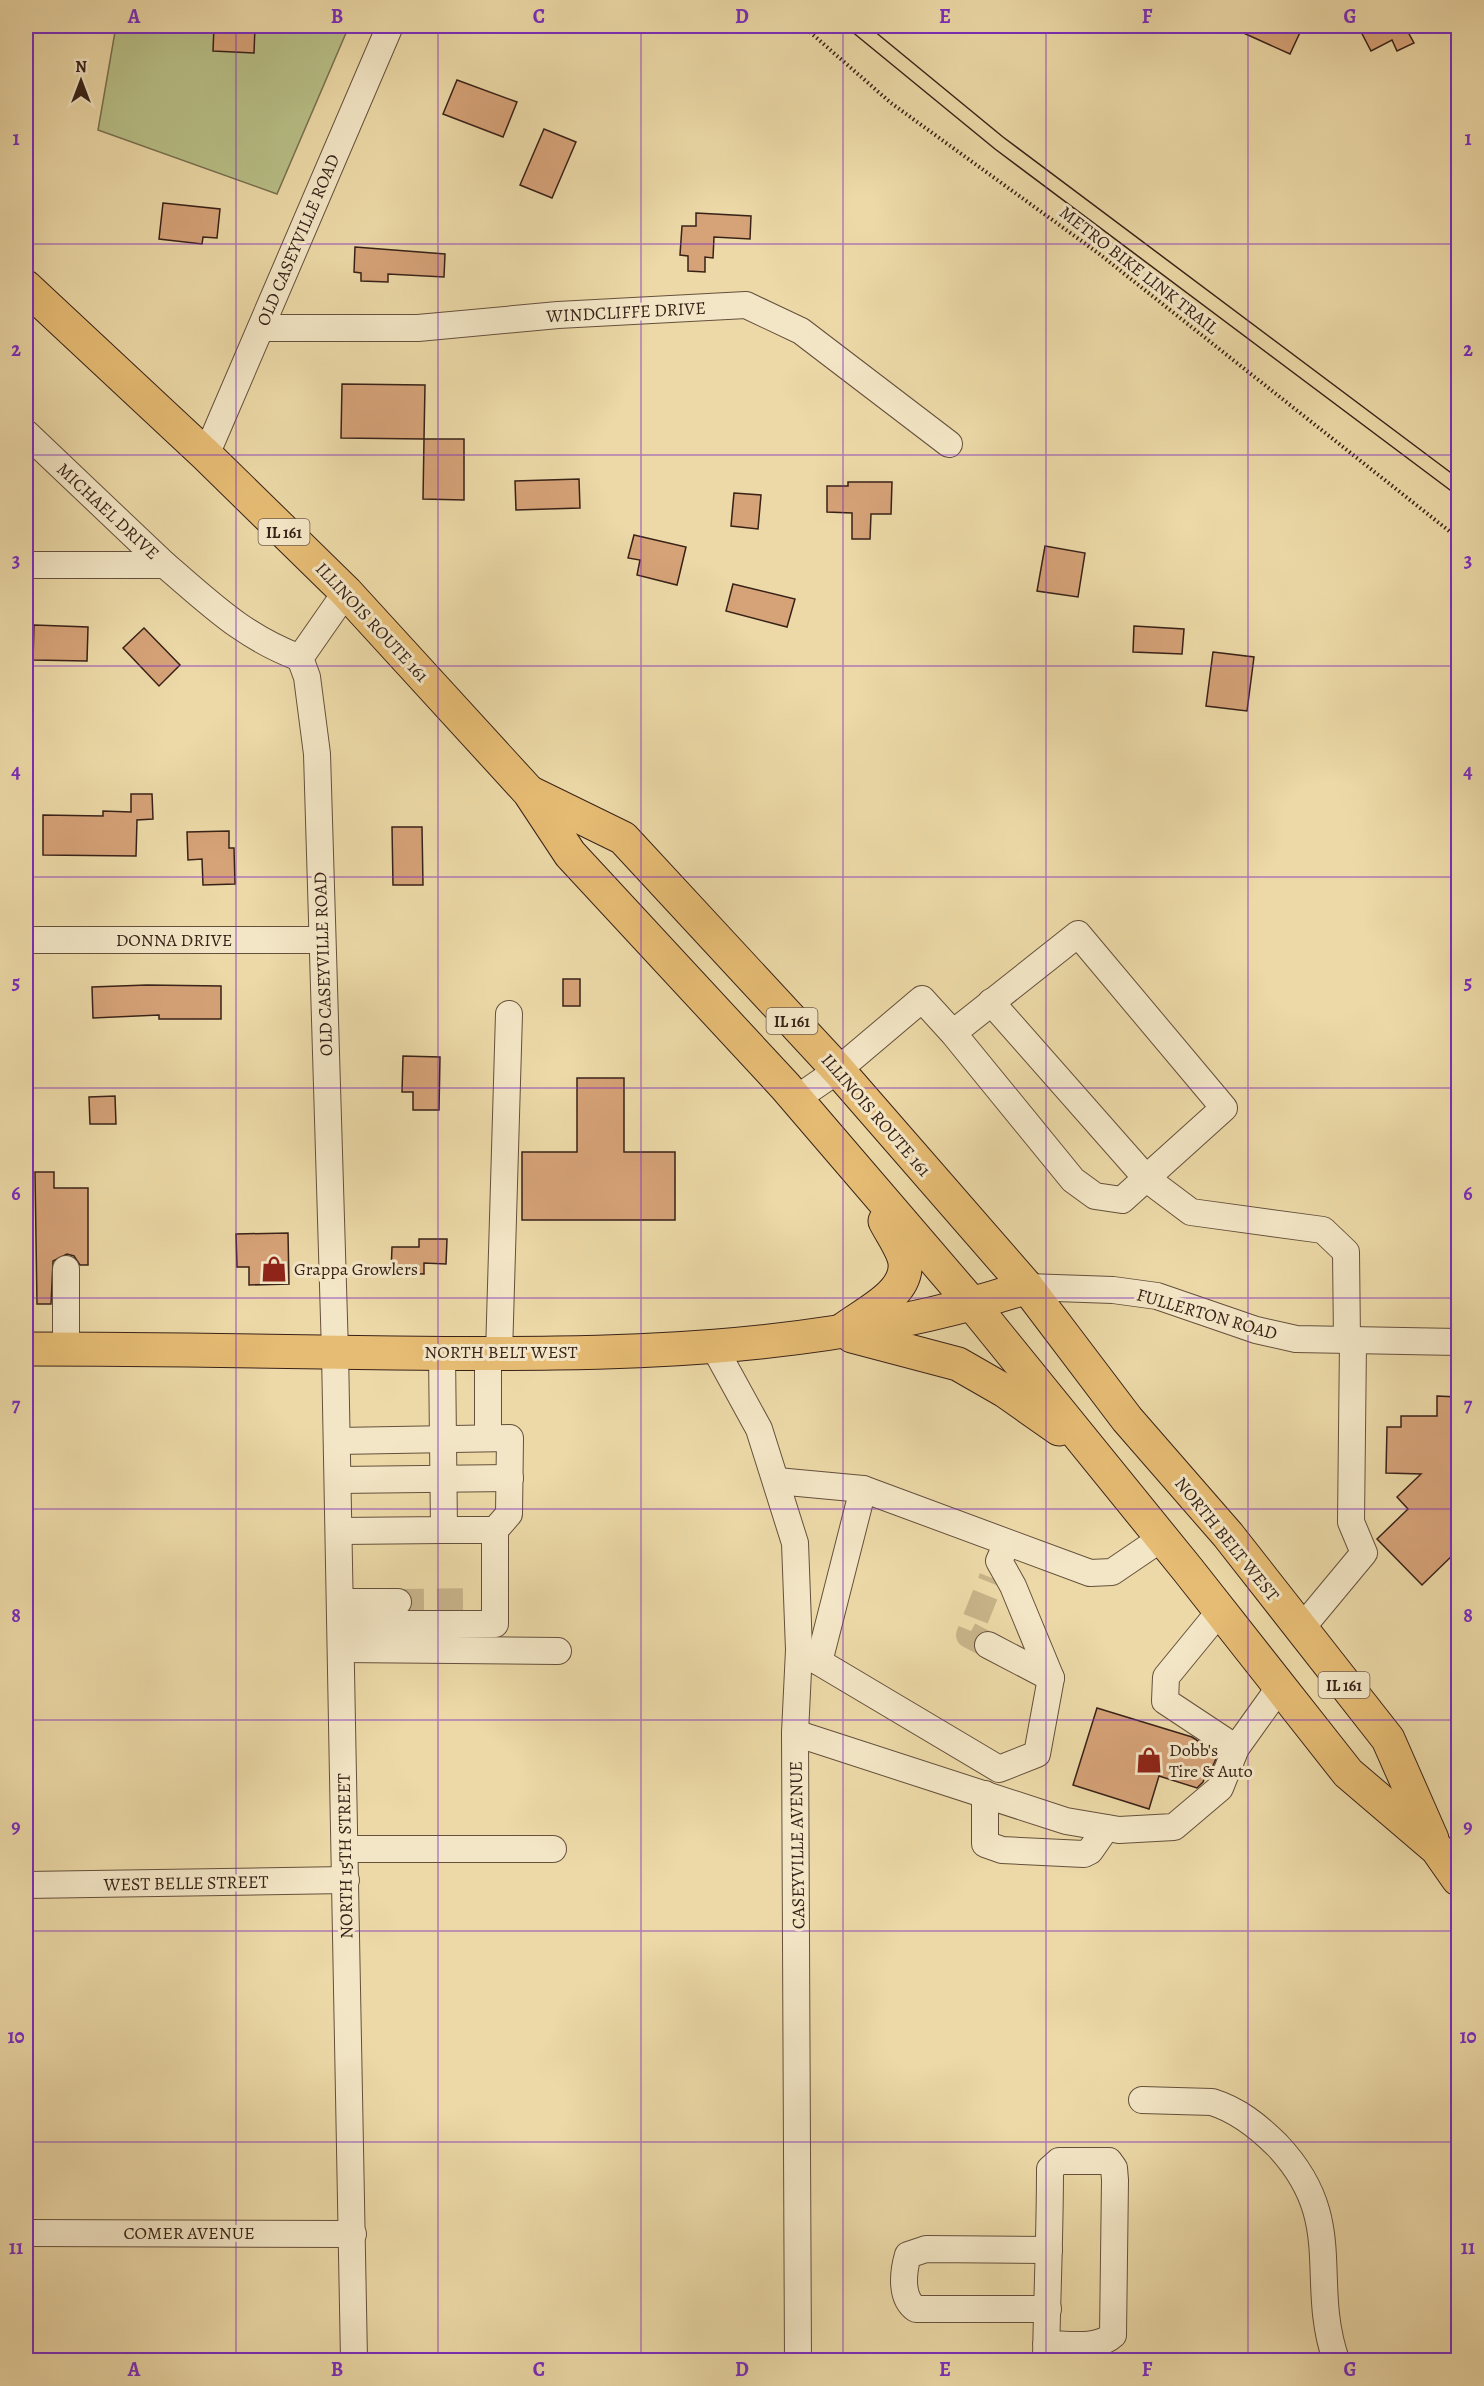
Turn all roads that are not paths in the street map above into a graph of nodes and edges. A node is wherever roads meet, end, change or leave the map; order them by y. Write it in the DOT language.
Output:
graph roads {
  1 [pos="390,26"];
  2 [pos="26,286"];
  3 [pos="261,328"];
  4 [pos="26,433"];
  5 [pos="949,444"];
  6 [pos="206,455"];
  7 [pos="26,565"];
  8 [pos="165,565"];
  9 [pos="346,592"];
  10 [pos="300,658"];
  11 [pos="528,792"];
  12 [pos="26,940"];
  13 [pos="322,940"];
  14 [pos="991,1002"];
  15 [pos="509,1014"];
  16 [pos="953,1032"];
  17 [pos="838,1070"];
  18 [pos="796,1099"];
  19 [pos="863,1177"];
  20 [pos="1147,1179"];
  21 [pos="66,1269"];
  22 [pos="1027,1287"];
  23 [pos="974,1305"];
  24 [pos="838,1333"];
  25 [pos="1350,1341"];
  26 [pos="1458,1342"];
  27 [pos="714,1347"];
  28 [pos="26,1349"];
  29 [pos="66,1349"];
  30 [pos="335,1352"];
  31 [pos="442,1353"];
  32 [pos="493,1354"];
  33 [pos="442,1438"];
  34 [pos="488,1438"];
  35 [pos="337,1441"];
  36 [pos="1092,1452"];
  37 [pos="443,1478"];
  38 [pos="510,1478"];
  39 [pos="338,1480"];
  40 [pos="777,1481"];
  41 [pos="863,1489"];
  42 [pos="444,1530"];
  43 [pos="495,1530"];
  44 [pos="339,1531"];
  45 [pos="1162,1538"];
  46 [pos="999,1561"];
  47 [pos="398,1602"];
  48 [pos="1220,1611"];
  49 [pos="341,1625"];
  50 [pos="1300,1630"];
  51 [pos="988,1645"];
  52 [pos="558,1651"];
  53 [pos="809,1656"];
  54 [pos="1051,1678"];
  55 [pos="1280,1688"];
  56 [pos="795,1733"];
  57 [pos="1236,1748"];
  58 [pos="985,1794"];
  59 [pos="1106,1828"];
  60 [pos="345,1848"];
  61 [pos="553,1848"];
  62 [pos="1437,1849"];
  63 [pos="1458,1879"];
  64 [pos="346,1881"];
  65 [pos="26,1885"];
  66 [pos="1142,2100"];
  67 [pos="26,2233"];
  68 [pos="352,2234"];
  69 [pos="1049,2250"];
  70 [pos="1048,2309"];
  71 [pos="1046,2352"];
  72 [pos="354,2361"];
  73 [pos="798,2361"];
  74 [pos="1336,2361"];
  1 -- 3 [label="street, OLD CASEYVILLE ROAD"];
  2 -- 6 [label="main road, ILLINOIS ROUTE 161 / IL 161"];
  3 -- 5 [label="street, WINDCLIFFE DRIVE"];
  3 -- 6 [label="street, OLD CASEYVILLE ROAD"];
  4 -- 8 [label="street, MICHAEL DRIVE"];
  6 -- 9 [label="main road, ILLINOIS ROUTE 161 / IL 161"];
  7 -- 8 [label="street"];
  8 -- 10 [label="street, MICHAEL DRIVE"];
  9 -- 10 [label="street"];
  9 -- 11 [label="main road, ILLINOIS ROUTE 161 / IL 161"];
  10 -- 13 [label="street, OLD CASEYVILLE ROAD"];
  11 -- 17 [label="main road, ILLINOIS ROUTE 161 / IL 161"];
  11 -- 18 [label="main road, ILLINOIS ROUTE 161 / IL 161"];
  12 -- 13 [label="street, DONNA DRIVE"];
  13 -- 30 [label="street, OLD CASEYVILLE ROAD"];
  14 -- 16 [label="street"];
  14 -- 20 [label="street"];
  14 -- 20 [label="street"];
  15 -- 32 [label="street"];
  16 -- 17 [label="street"];
  16 -- 20 [label="street"];
  17 -- 18 [label="street"];
  17 -- 22 [label="main road, ILLINOIS ROUTE 161 / IL 161"];
  18 -- 19 [label="main road, ILLINOIS ROUTE 161 / IL 161"];
  19 -- 23 [label="main road, ILLINOIS ROUTE 161 / IL 161"];
  19 -- 24 [label="main road"];
  20 -- 25 [label="street"];
  21 -- 29 [label="street"];
  22 -- 23 [label="main road, NORTH BELT WEST"];
  22 -- 25 [label="street, FULLERTON ROAD"];
  22 -- 50 [label="main road, NORTH BELT WEST / IL 161"];
  23 -- 24 [label="main road, NORTH BELT WEST"];
  23 -- 36 [label="main road, NORTH BELT WEST / IL 161"];
  24 -- 27 [label="main road, NORTH BELT WEST"];
  24 -- 36 [label="main road"];
  25 -- 26 [label="street, FULLERTON ROAD"];
  25 -- 50 [label="street"];
  27 -- 32 [label="main road, NORTH BELT WEST"];
  27 -- 40 [label="street, CASEYVILLE AVENUE"];
  28 -- 29 [label="main road, NORTH BELT WEST"];
  29 -- 30 [label="main road, NORTH BELT WEST"];
  30 -- 31 [label="main road, NORTH BELT WEST"];
  30 -- 35 [label="street, NORTH 15TH STREET"];
  31 -- 32 [label="main road, NORTH BELT WEST"];
  31 -- 33 [label="street"];
  32 -- 34 [label="street"];
  33 -- 34 [label="street"];
  33 -- 35 [label="street"];
  33 -- 37 [label="street"];
  34 -- 38 [label="street"];
  35 -- 39 [label="street, NORTH 15TH STREET"];
  36 -- 45 [label="main road, NORTH BELT WEST / IL 161"];
  37 -- 38 [label="street"];
  37 -- 39 [label="street"];
  37 -- 42 [label="street"];
  38 -- 43 [label="street"];
  39 -- 44 [label="street, NORTH 15TH STREET"];
  40 -- 41 [label="street"];
  40 -- 53 [label="street, CASEYVILLE AVENUE"];
  41 -- 46 [label="street"];
  41 -- 53 [label="street"];
  42 -- 43 [label="street"];
  42 -- 44 [label="street"];
  43 -- 49 [label="street"];
  44 -- 49 [label="street, NORTH 15TH STREET"];
  45 -- 46 [label="street"];
  45 -- 48 [label="main road, NORTH BELT WEST / IL 161"];
  46 -- 54 [label="street"];
  47 -- 49 [label="street"];
  48 -- 55 [label="main road, NORTH BELT WEST / IL 161"];
  48 -- 57 [label="street"];
  49 -- 52 [label="street"];
  49 -- 60 [label="street, NORTH 15TH STREET"];
  50 -- 62 [label="main road, NORTH BELT WEST / IL 161"];
  51 -- 54 [label="street"];
  53 -- 54 [label="street"];
  53 -- 56 [label="street, CASEYVILLE AVENUE"];
  55 -- 57 [label="street"];
  55 -- 62 [label="main road, NORTH BELT WEST / IL 161"];
  56 -- 58 [label="street"];
  56 -- 73 [label="street, CASEYVILLE AVENUE"];
  57 -- 59 [label="street"];
  58 -- 59 [label="street"];
  58 -- 59 [label="street"];
  60 -- 61 [label="street"];
  60 -- 64 [label="street, NORTH 15TH STREET"];
  62 -- 63 [label="main road, NORTH BELT WEST / IL 161"];
  64 -- 65 [label="street, WEST BELLE STREET"];
  64 -- 68 [label="street, NORTH 15TH STREET"];
  66 -- 74 [label="street"];
  67 -- 68 [label="street, COMER AVENUE"];
  68 -- 72 [label="street, NORTH 15TH STREET"];
  69 -- 70 [label="street"];
  69 -- 70 [label="street"];
  69 -- 71 [label="street"];
  70 -- 71 [label="street"];
}
